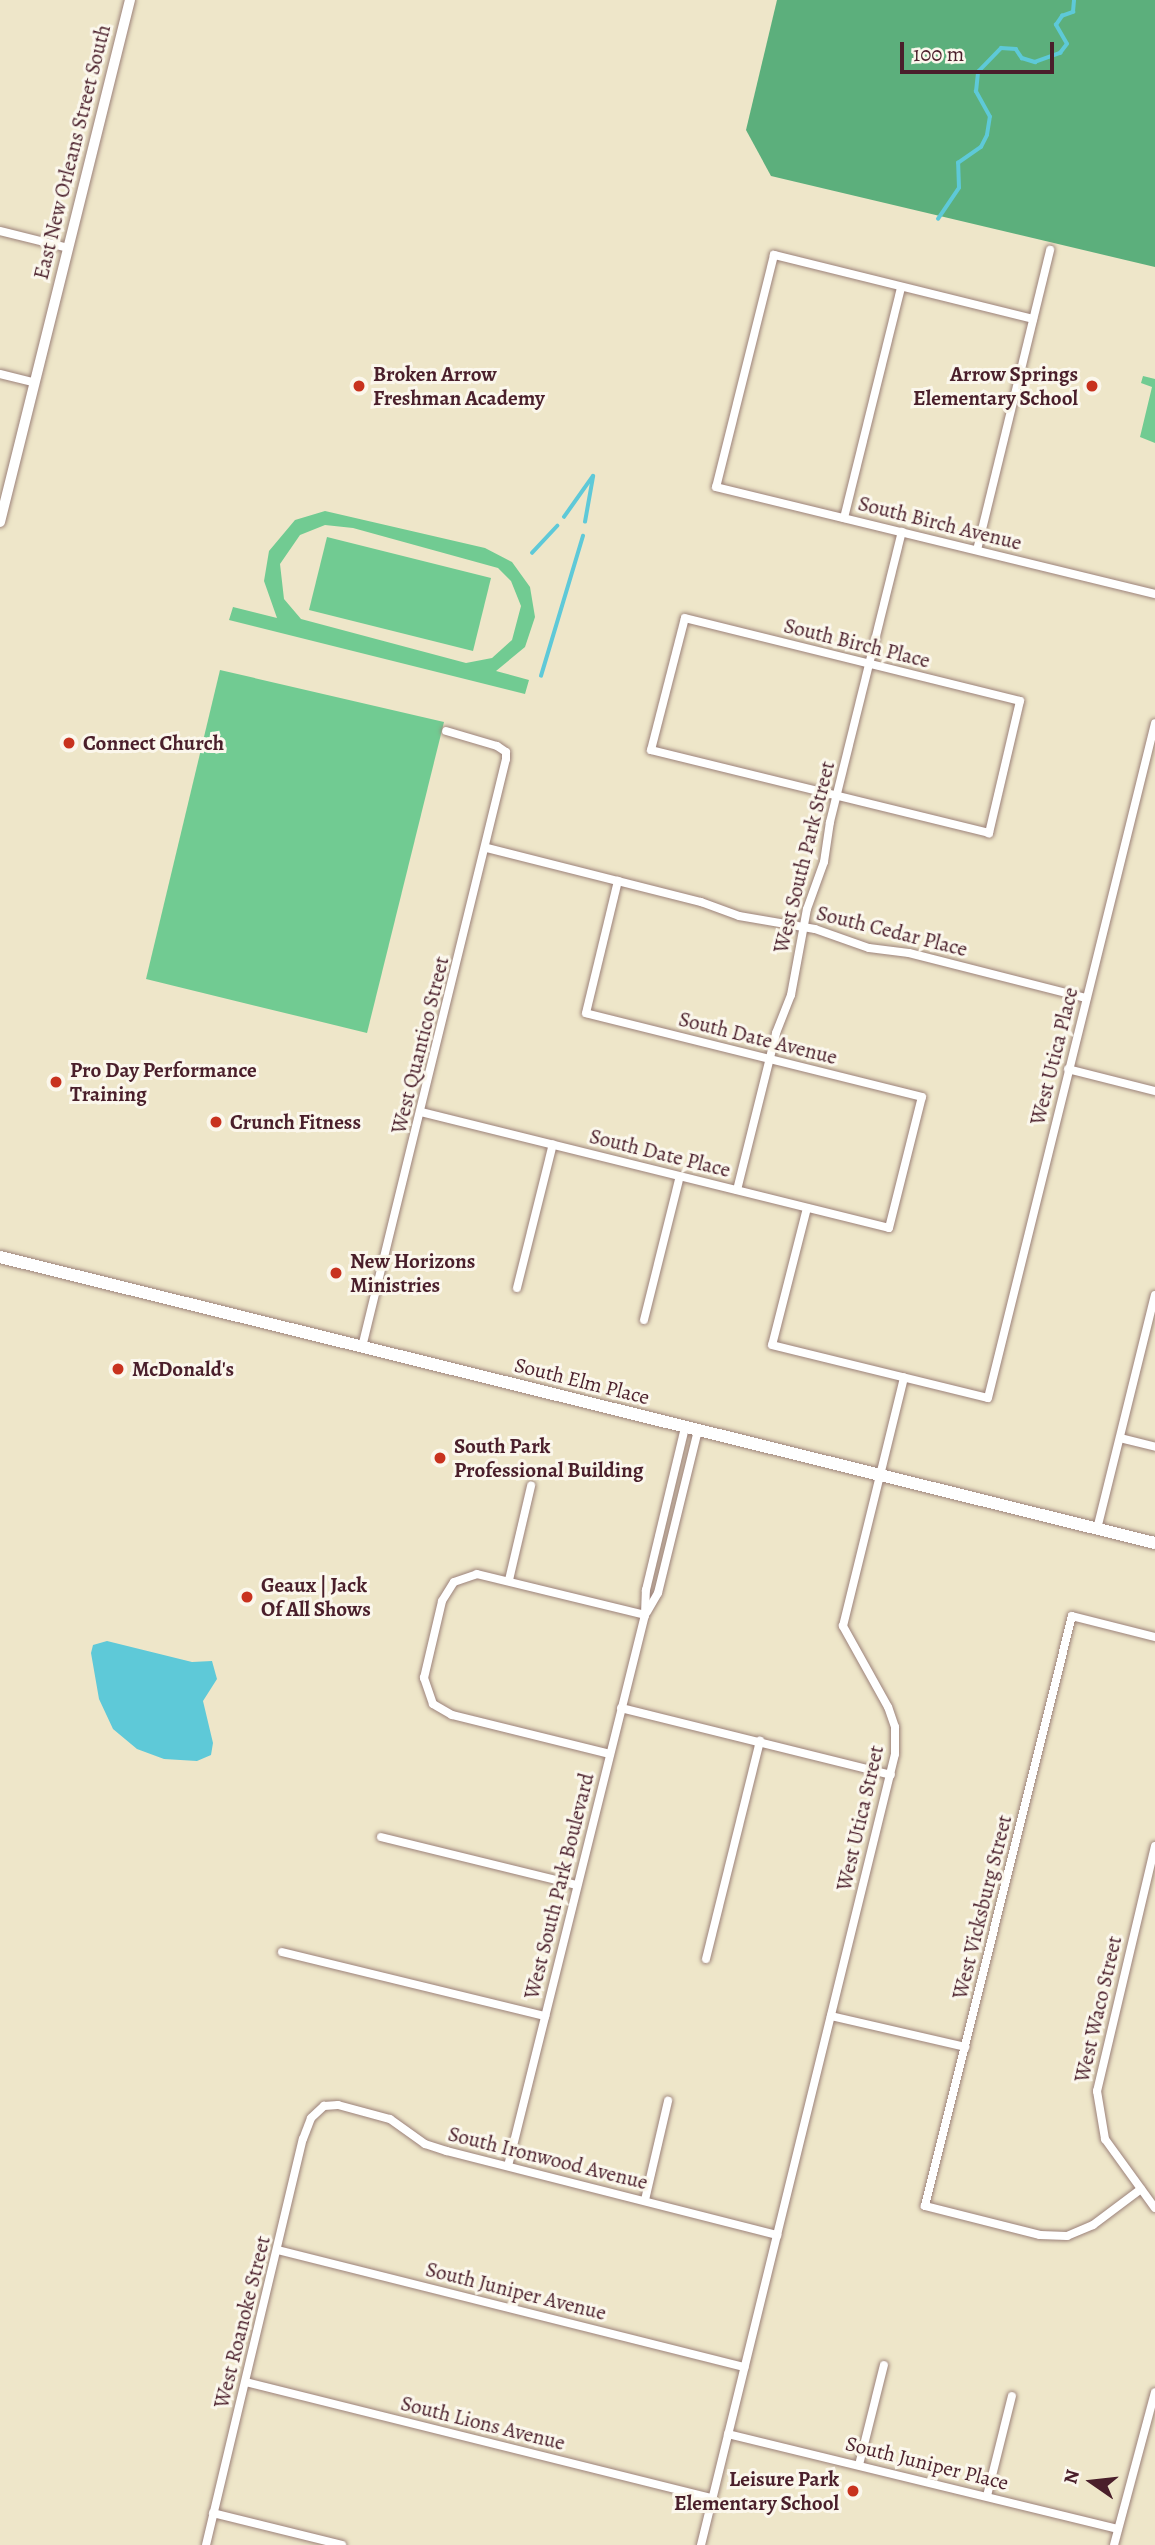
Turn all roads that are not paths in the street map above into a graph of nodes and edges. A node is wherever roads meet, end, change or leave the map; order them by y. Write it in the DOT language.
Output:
graph roads {
  1 [pos="116,0"];
  2 [pos="130,2"];
  3 [pos="0,231"];
  4 [pos="68,248"];
  5 [pos="1050,250"];
  6 [pos="901,287"];
  7 [pos="1033,319"];
  8 [pos="0,374"];
  9 [pos="35,383"];
  10 [pos="844,518"];
  11 [pos="0,522"];
  12 [pos="902,532"];
  13 [pos="977,550"];
  14 [pos="1155,594"];
  15 [pos="869,664"];
  16 [pos="1155,723"];
  17 [pos="446,731"];
  18 [pos="836,796"];
  19 [pos="487,848"];
  20 [pos="618,881"];
  21 [pos="803,927"];
  22 [pos="1086,998"];
  23 [pos="769,1059"];
  24 [pos="1068,1069"];
  25 [pos="1155,1091"];
  26 [pos="421,1112"];
  27 [pos="553,1144"];
  28 [pos="680,1176"];
  29 [pos="737,1190"];
  30 [pos="807,1208"];
  31 [pos="890,1228"];
  32 [pos="0,1257"];
  33 [pos="517,1288"];
  34 [pos="1155,1295"];
  35 [pos="1153,1308"];
  36 [pos="644,1320"];
  37 [pos="362,1347"];
  38 [pos="904,1377"];
  39 [pos="692,1428"];
  40 [pos="1120,1438"];
  41 [pos="1155,1447"];
  42 [pos="879,1475"];
  43 [pos="531,1486"];
  44 [pos="1097,1529"];
  45 [pos="1155,1543"];
  46 [pos="509,1580"];
  47 [pos="645,1615"];
  48 [pos="1155,1637"];
  49 [pos="621,1708"];
  50 [pos="760,1741"];
  51 [pos="610,1754"];
  52 [pos="891,1775"];
  53 [pos="381,1837"];
  54 [pos="1155,1846"];
  55 [pos="577,1885"];
  56 [pos="282,1952"];
  57 [pos="706,1959"];
  58 [pos="545,2016"];
  59 [pos="831,2016"];
  60 [pos="965,2047"];
  61 [pos="668,2101"];
  62 [pos="318,2110"];
  63 [pos="508,2166"];
  64 [pos="1141,2189"];
  65 [pos="645,2200"];
  66 [pos="1155,2208"];
  67 [pos="777,2235"];
  68 [pos="278,2249"];
  69 [pos="884,2365"];
  70 [pos="745,2367"];
  71 [pos="246,2382"];
  72 [pos="1155,2392"];
  73 [pos="1012,2396"];
  74 [pos="728,2434"];
  75 [pos="859,2465"];
  76 [pos="988,2496"];
  77 [pos="712,2498"];
  78 [pos="214,2513"];
  79 [pos="1118,2529"];
  80 [pos="206,2545"];
  81 [pos="342,2545"];
  82 [pos="701,2545"];
  83 [pos="1114,2545"];
  1 -- 2 [label="main road"];
  2 -- 4 [label="main road, East New Orleans Street South"];
  3 -- 4 [label="street"];
  4 -- 9 [label="main road, East New Orleans Street South"];
  5 -- 7 [label="street"];
  6 -- 7 [label="street"];
  6 -- 10 [label="street"];
  6 -- 10 [label="street, South Birch Avenue"];
  7 -- 13 [label="street"];
  8 -- 9 [label="street"];
  9 -- 11 [label="main road, East New Orleans Street South"];
  10 -- 12 [label="street, South Birch Avenue"];
  12 -- 13 [label="street, South Birch Avenue"];
  12 -- 15 [label="street, West South Park Street"];
  13 -- 14 [label="street, South Birch Avenue"];
  15 -- 18 [label="street, West South Park Street"];
  15 -- 18 [label="street, South Birch Place"];
  15 -- 18 [label="street, South Birch Place"];
  16 -- 22 [label="street, West Utica Place"];
  17 -- 19 [label="street, West Quantico Street"];
  18 -- 21 [label="street, West South Park Street"];
  19 -- 20 [label="street, South Cedar Place"];
  19 -- 26 [label="street, West Quantico Street"];
  20 -- 21 [label="street, South Cedar Place"];
  20 -- 23 [label="street, South Date Avenue"];
  21 -- 22 [label="street, South Cedar Place"];
  21 -- 23 [label="street, West South Park Street"];
  22 -- 24 [label="street, West Utica Place"];
  23 -- 29 [label="street, West South Park Street"];
  23 -- 31 [label="street, South Date Avenue"];
  24 -- 25 [label="street"];
  24 -- 38 [label="street, West Utica Place"];
  26 -- 27 [label="street, South Date Place"];
  26 -- 37 [label="street, West Quantico Street"];
  27 -- 28 [label="street, South Date Place"];
  27 -- 33 [label="street"];
  28 -- 29 [label="street, South Date Place"];
  28 -- 36 [label="street"];
  29 -- 30 [label="street, South Date Place"];
  30 -- 31 [label="street, South Date Place"];
  30 -- 38 [label="street"];
  32 -- 37 [label="main road, South Elm Place"];
  34 -- 35 [label="street"];
  35 -- 40 [label="street"];
  37 -- 39 [label="main road, South Elm Place"];
  38 -- 42 [label="street, West Utica Street"];
  39 -- 42 [label="main road, South Elm Place"];
  39 -- 47 [label="street, West South Park Boulevard"];
  40 -- 41 [label="street"];
  40 -- 44 [label="street"];
  42 -- 44 [label="main road, South Elm Place"];
  42 -- 52 [label="street, West Utica Street"];
  43 -- 46 [label="street"];
  44 -- 45 [label="main road, South Elm Place"];
  46 -- 47 [label="street"];
  46 -- 51 [label="street"];
  47 -- 49 [label="street, West South Park Boulevard"];
  48 -- 60 [label="street, West Vicksburg Street"];
  49 -- 50 [label="street"];
  49 -- 51 [label="street, West South Park Boulevard"];
  50 -- 52 [label="street"];
  50 -- 57 [label="street"];
  51 -- 55 [label="street, West South Park Boulevard"];
  52 -- 59 [label="street, West Utica Street"];
  53 -- 55 [label="street"];
  54 -- 64 [label="street, West Waco Street"];
  55 -- 58 [label="street, West South Park Boulevard"];
  56 -- 58 [label="street"];
  58 -- 63 [label="street, West South Park Boulevard"];
  59 -- 60 [label="street"];
  59 -- 67 [label="street, West Utica Street"];
  60 -- 64 [label="street, West Vicksburg Street"];
  61 -- 65 [label="street"];
  62 -- 63 [label="street, South Ironwood Avenue"];
  62 -- 68 [label="street, West Roanoke Street"];
  63 -- 65 [label="street, South Ironwood Avenue"];
  64 -- 66 [label="street, West Waco Street"];
  65 -- 67 [label="street, South Ironwood Avenue"];
  67 -- 70 [label="street, West Utica Street"];
  68 -- 70 [label="street, South Juniper Avenue"];
  68 -- 71 [label="street, West Roanoke Street"];
  69 -- 75 [label="street"];
  70 -- 74 [label="street, West Utica Street"];
  71 -- 77 [label="street, South Lions Avenue"];
  71 -- 78 [label="street, West Roanoke Street"];
  72 -- 79 [label="street"];
  73 -- 76 [label="street"];
  74 -- 75 [label="street, South Juniper Place"];
  74 -- 77 [label="street, West Utica Street"];
  75 -- 76 [label="street, South Juniper Place"];
  76 -- 79 [label="street, South Juniper Place"];
  77 -- 82 [label="street, West Utica Street"];
  78 -- 80 [label="street, West Roanoke Street"];
  78 -- 81 [label="street"];
  79 -- 83 [label="street"];
}
